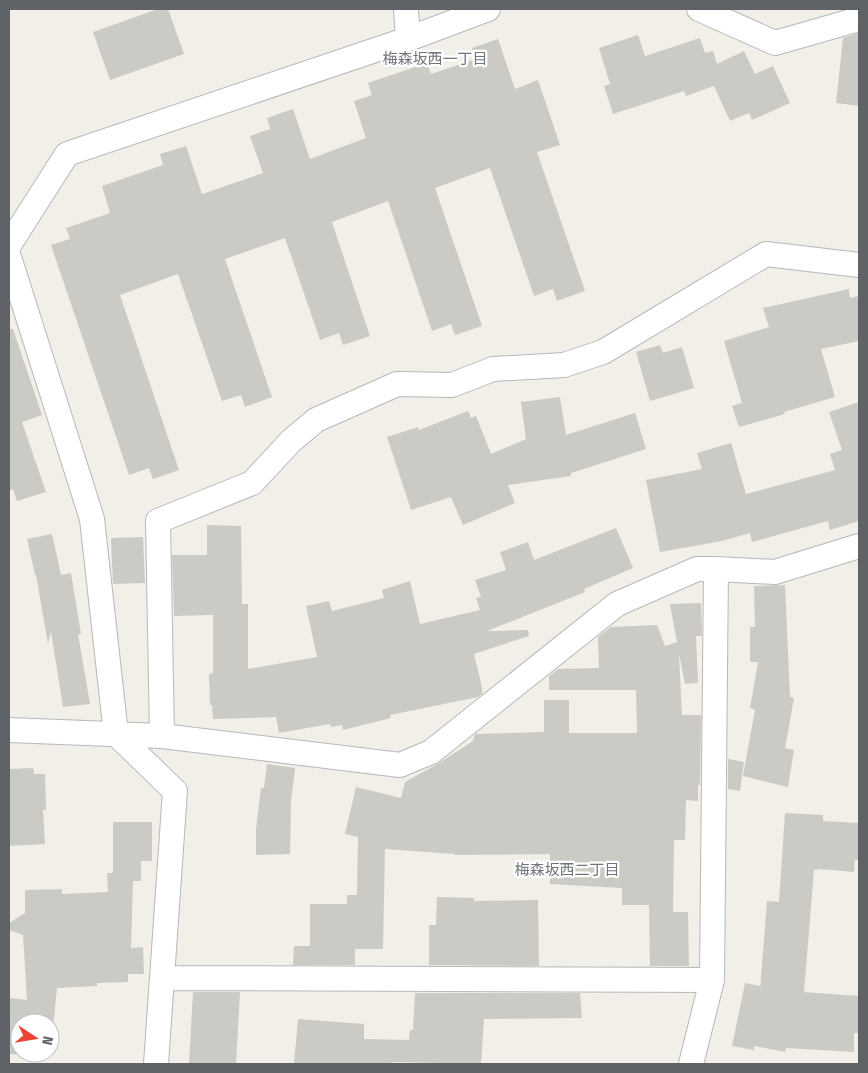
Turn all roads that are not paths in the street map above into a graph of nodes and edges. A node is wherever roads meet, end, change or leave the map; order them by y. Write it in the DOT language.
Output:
graph roads {
  1 [pos="406,9"];
  2 [pos="488,9"];
  3 [pos="699,9"];
  4 [pos="859,19"];
  5 [pos="408,39"];
  6 [pos="9,245"];
  7 [pos="9,257"];
  8 [pos="859,265"];
  9 [pos="859,546"];
  10 [pos="716,569"];
  11 [pos="9,730"];
  12 [pos="116,734"];
  13 [pos="162,736"];
  14 [pos="162,978"];
  15 [pos="712,980"];
  16 [pos="156,1064"];
  17 [pos="692,1064"];
  1 -- 5 [label="street"];
  2 -- 5 [label="street"];
  3 -- 4 [label="street"];
  5 -- 6 [label="street"];
  7 -- 12 [label="street"];
  8 -- 13 [label="street"];
  9 -- 10 [label="street"];
  10 -- 13 [label="street"];
  10 -- 15 [label="street"];
  11 -- 12 [label="street"];
  12 -- 13 [label="street"];
  12 -- 14 [label="street"];
  14 -- 15 [label="street"];
  14 -- 16 [label="street"];
  15 -- 17 [label="street"];
}
